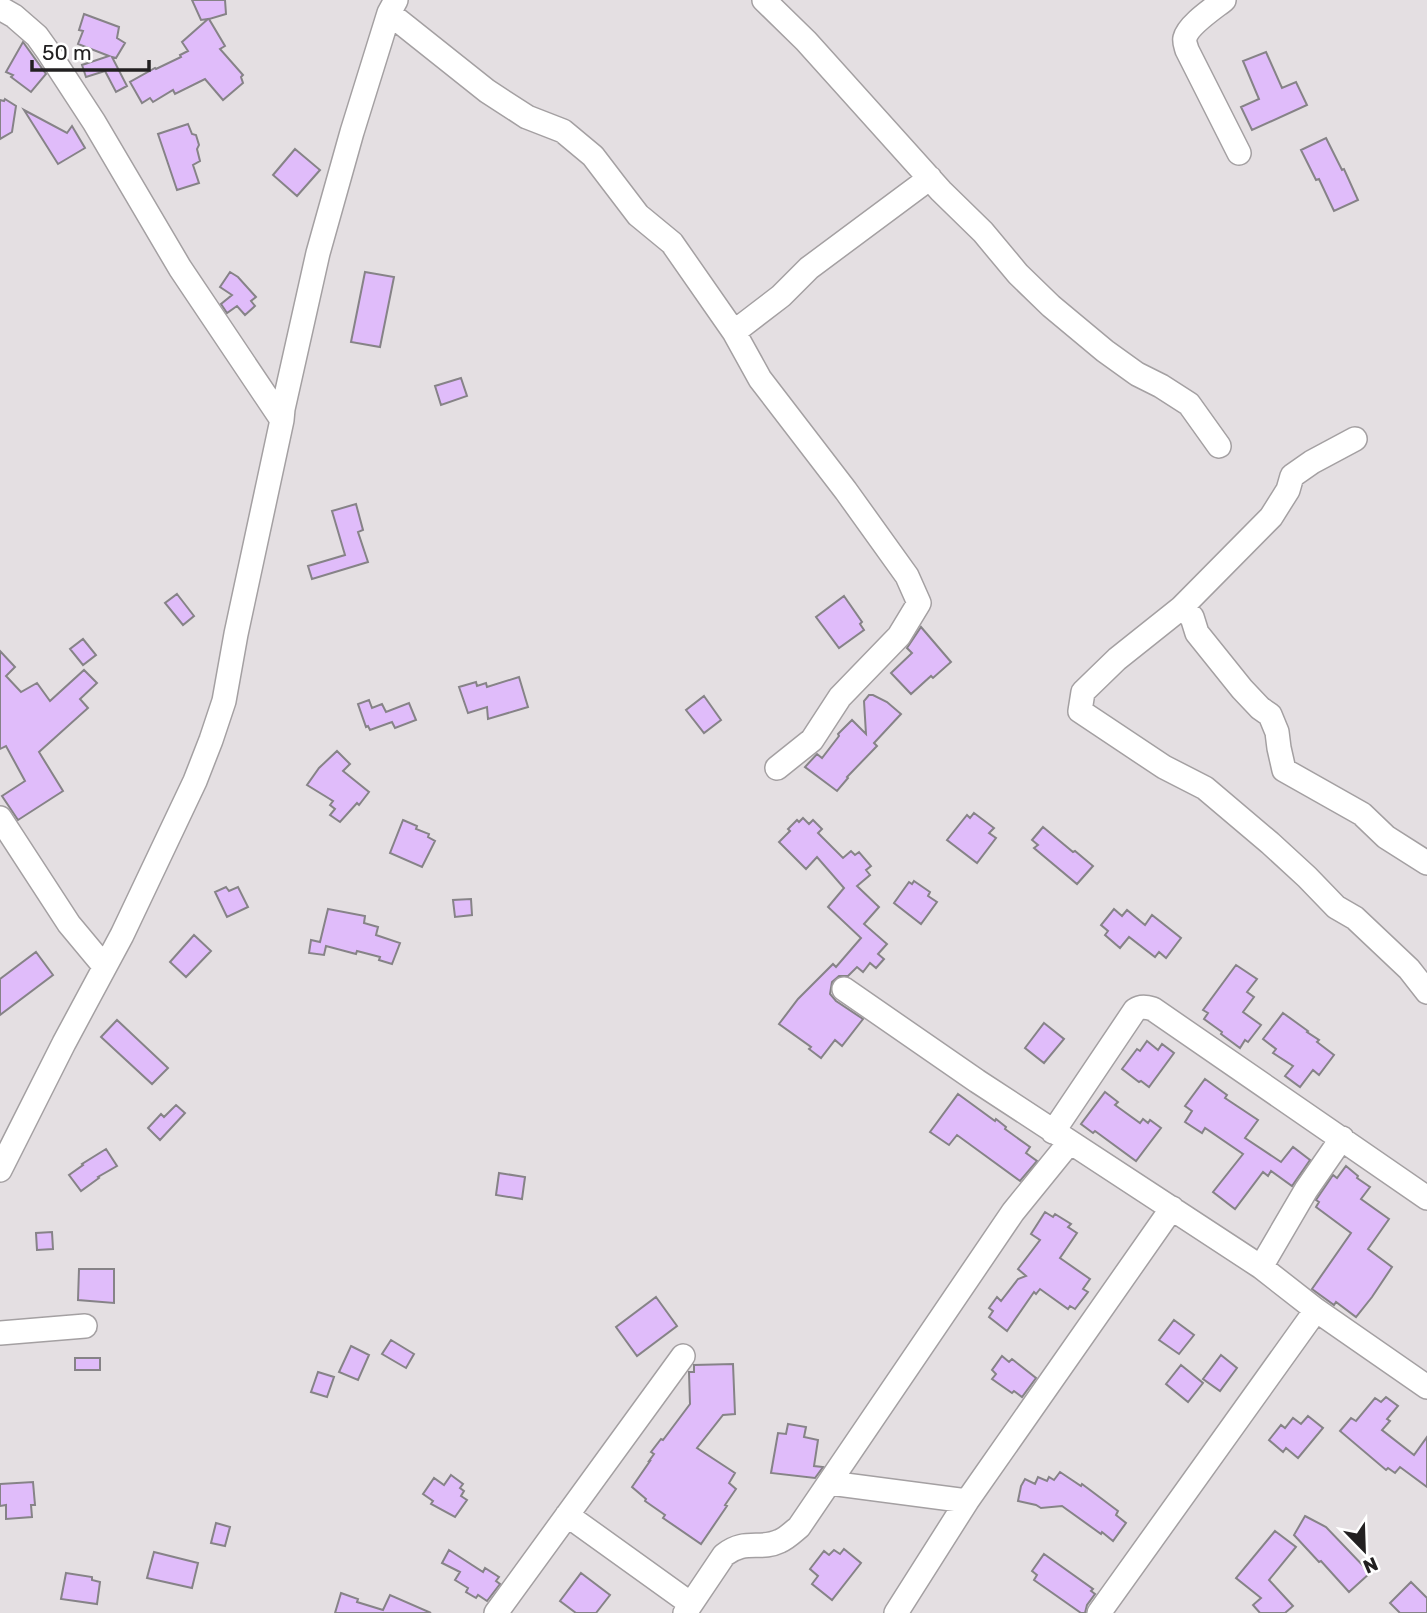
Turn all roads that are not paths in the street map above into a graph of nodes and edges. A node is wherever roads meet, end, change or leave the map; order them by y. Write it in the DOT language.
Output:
graph roads {
  1 [pos="764,0"];
  2 [pos="1224,0"];
  3 [pos="392,6"];
  4 [pos="0,8"];
  5 [pos="1239,153"];
  6 [pos="930,178"];
  7 [pos="734,332"];
  8 [pos="282,419"];
  9 [pos="1355,439"];
  10 [pos="1219,446"];
  11 [pos="1181,608"];
  12 [pos="777,768"];
  13 [pos="0,818"];
  14 [pos="1427,863"];
  15 [pos="104,966"];
  16 [pos="844,989"];
  17 [pos="1427,992"];
  18 [pos="1061,1137"];
  19 [pos="1342,1138"];
  20 [pos="0,1170"];
  21 [pos="1427,1198"];
  22 [pos="1172,1208"];
  23 [pos="1261,1267"];
  24 [pos="1316,1310"];
  25 [pos="85,1326"];
  26 [pos="0,1332"];
  27 [pos="683,1356"];
  28 [pos="1427,1387"];
  29 [pos="830,1483"];
  30 [pos="967,1501"];
  31 [pos="567,1515"];
  32 [pos="688,1608"];
  33 [pos="496,1613"];
  34 [pos="895,1613"];
  35 [pos="1099,1613"];
  1 -- 6 [label="street"];
  2 -- 5 [label="street"];
  3 -- 7 [label="street"];
  3 -- 8 [label="street"];
  4 -- 8 [label="street"];
  6 -- 7 [label="street"];
  6 -- 10 [label="street"];
  7 -- 12 [label="street"];
  8 -- 15 [label="street"];
  9 -- 11 [label="street"];
  11 -- 14 [label="street"];
  11 -- 17 [label="street"];
  13 -- 15 [label="street"];
  15 -- 20 [label="street"];
  16 -- 18 [label="street"];
  18 -- 19 [label="street"];
  18 -- 22 [label="street"];
  18 -- 29 [label="street"];
  19 -- 21 [label="street"];
  19 -- 23 [label="street"];
  22 -- 23 [label="street"];
  22 -- 30 [label="street"];
  23 -- 24 [label="street"];
  24 -- 28 [label="street"];
  24 -- 35 [label="street"];
  25 -- 26 [label="street"];
  27 -- 31 [label="street"];
  29 -- 30 [label="street"];
  29 -- 32 [label="street"];
  30 -- 34 [label="street"];
  31 -- 32 [label="street"];
  31 -- 33 [label="street"];
}
